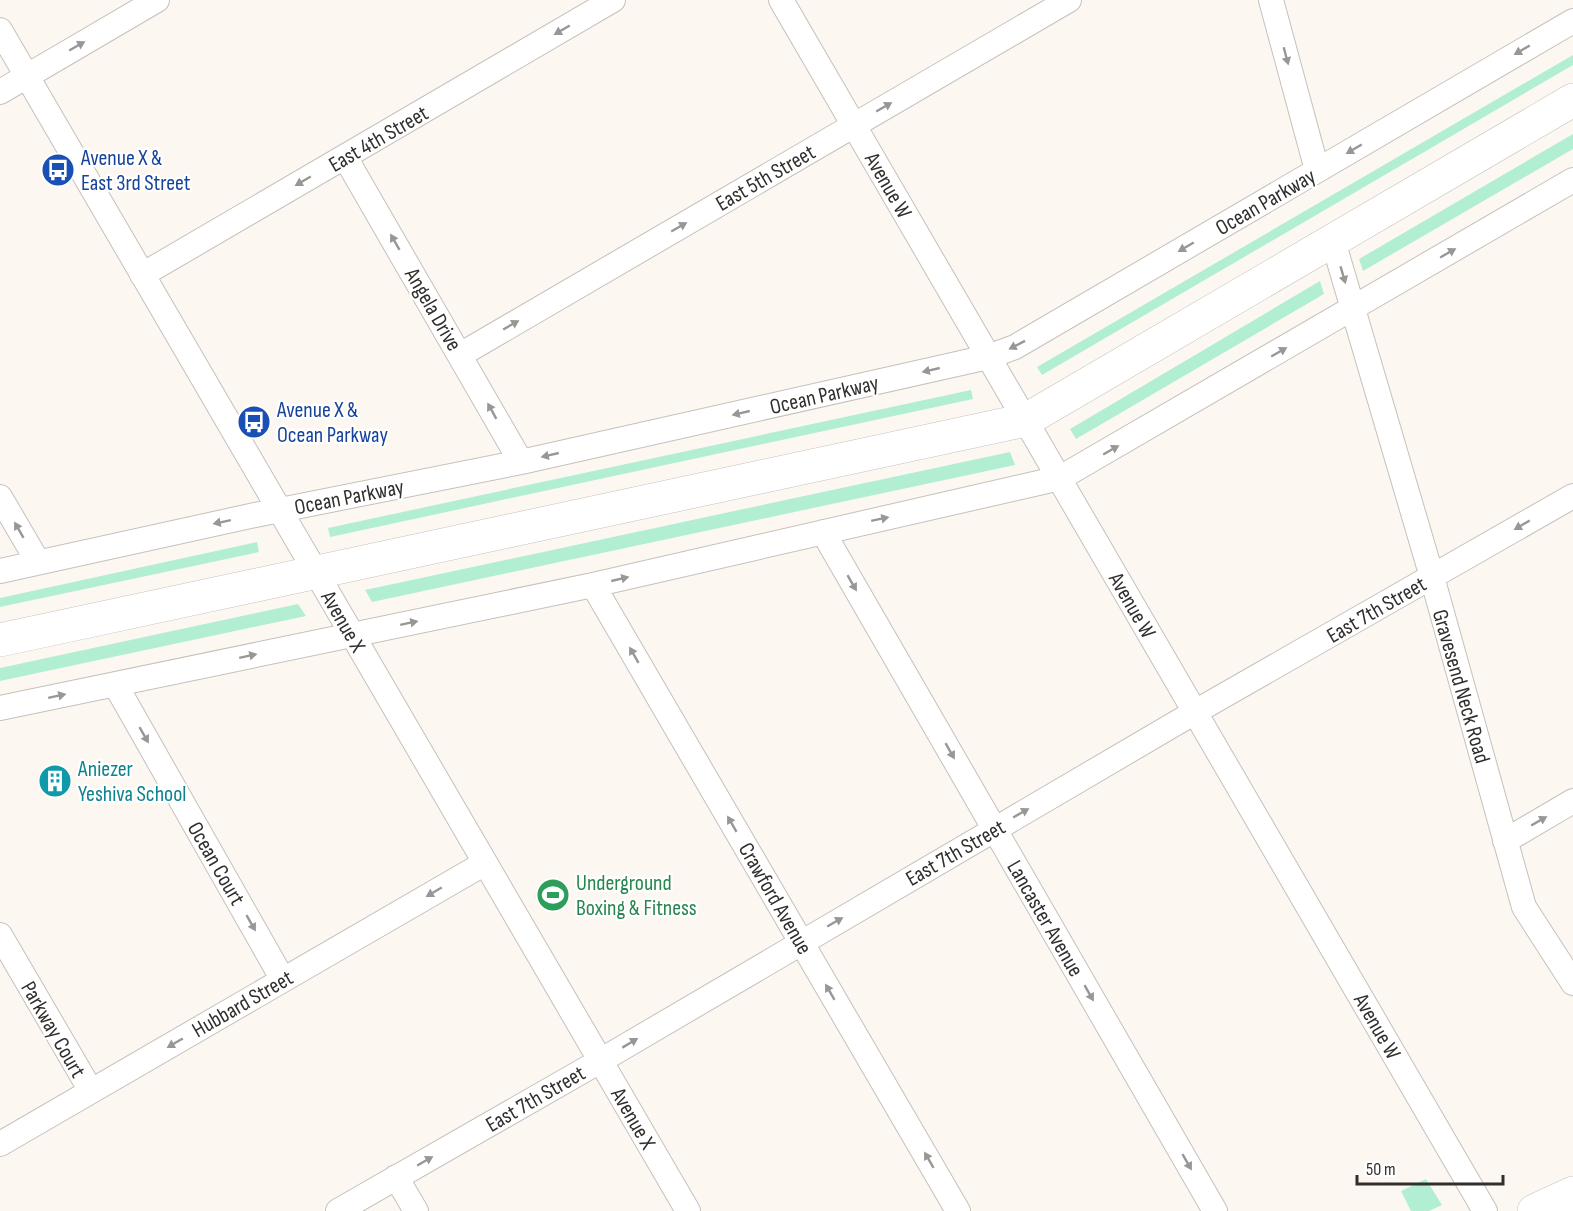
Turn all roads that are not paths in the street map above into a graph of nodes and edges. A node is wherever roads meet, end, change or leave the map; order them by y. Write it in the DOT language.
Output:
graph roads {
  1 [pos="157,0"];
  2 [pos="613,0"];
  3 [pos="781,0"];
  4 [pos="1069,0"];
  5 [pos="1271,0"];
  6 [pos="1573,21"];
  7 [pos="0,30"];
  8 [pos="27,76"];
  9 [pos="0,92"];
  10 [pos="1573,100"];
  11 [pos="854,125"];
  12 [pos="345,157"];
  13 [pos="1317,170"];
  14 [pos="1573,180"];
  15 [pos="1334,241"];
  16 [pos="142,274"];
  17 [pos="1353,308"];
  18 [pos="460,355"];
  19 [pos="988,357"];
  20 [pos="1026,420"];
  21 [pos="521,462"];
  22 [pos="1060,478"];
  23 [pos="1573,496"];
  24 [pos="0,497"];
  25 [pos="279,510"];
  26 [pos="823,532"];
  27 [pos="38,562"];
  28 [pos="0,571"];
  29 [pos="316,572"];
  30 [pos="1432,577"];
  31 [pos="593,585"];
  32 [pos="351,634"];
  33 [pos="0,640"];
  34 [pos="115,684"];
  35 [pos="0,708"];
  36 [pos="1195,712"];
  37 [pos="1573,801"];
  38 [pos="994,829"];
  39 [pos="1505,841"];
  40 [pos="485,863"];
  41 [pos="0,935"];
  42 [pos="801,942"];
  43 [pos="283,980"];
  44 [pos="1573,983"];
  45 [pos="600,1061"];
  46 [pos="91,1091"];
  47 [pos="0,1144"];
  48 [pos="396,1177"];
  49 [pos="1573,1193"];
  50 [pos="338,1211"];
  51 [pos="416,1211"];
  52 [pos="688,1211"];
  53 [pos="958,1211"];
  54 [pos="1215,1211"];
  55 [pos="1485,1211"];
  56 [pos="1534,1211"];
  8 -- 1 [label="street, one-way"];
  2 -- 12 [label="street, East 4th Street, one-way"];
  3 -- 11 [label="street, Avenue W"];
  11 -- 4 [label="street, East 5th Street, one-way"];
  5 -- 13 [label="street, one-way"];
  6 -- 13 [label="street, Ocean Parkway, one-way"];
  7 -- 8 [label="street, Avenue X"];
  8 -- 9 [label="street"];
  8 -- 16 [label="street, Avenue X"];
  10 -- 15 [label="main road"];
  18 -- 11 [label="street, East 5th Street, one-way"];
  11 -- 19 [label="street, Avenue W"];
  12 -- 16 [label="street, East 4th Street, one-way"];
  18 -- 12 [label="street, Angela Drive, one-way"];
  13 -- 19 [label="street, Ocean Parkway, one-way"];
  17 -- 14 [label="street, one-way"];
  15 -- 17 [label="street, Gravesend Neck Road, one-way"];
  15 -- 20 [label="main road"];
  16 -- 25 [label="street, Avenue X"];
  22 -- 17 [label="street, one-way"];
  17 -- 30 [label="street, Gravesend Neck Road"];
  21 -- 18 [label="street, Angela Drive, one-way"];
  19 -- 20 [label="street, Avenue W"];
  19 -- 21 [label="street, Ocean Parkway, one-way"];
  20 -- 22 [label="street, Avenue W"];
  20 -- 29 [label="main road"];
  21 -- 25 [label="street, Ocean Parkway"];
  26 -- 22 [label="street, one-way"];
  22 -- 36 [label="street, Avenue W"];
  23 -- 30 [label="street, East 7th Street, one-way"];
  27 -- 24 [label="street, one-way"];
  25 -- 27 [label="street, Ocean Parkway, one-way"];
  25 -- 29 [label="street, Avenue X"];
  31 -- 26 [label="street, one-way"];
  26 -- 38 [label="street, Lancaster Avenue, one-way"];
  27 -- 28 [label="street, Ocean Parkway"];
  29 -- 32 [label="street, Avenue X"];
  29 -- 33 [label="main road"];
  30 -- 36 [label="street, East 7th Street"];
  30 -- 39 [label="street, Gravesend Neck Road"];
  32 -- 31 [label="street, one-way"];
  42 -- 31 [label="street, Crawford Avenue, one-way"];
  34 -- 32 [label="street, one-way"];
  32 -- 40 [label="street, Avenue X"];
  35 -- 34 [label="street, one-way"];
  34 -- 43 [label="street, Ocean Court, one-way"];
  38 -- 36 [label="street, East 7th Street, one-way"];
  36 -- 55 [label="street, Avenue W"];
  39 -- 37 [label="street, one-way"];
  42 -- 38 [label="street, East 7th Street, one-way"];
  38 -- 54 [label="street, Lancaster Avenue, one-way"];
  39 -- 44 [label="street, Gravesend Neck Road"];
  40 -- 43 [label="street, Hubbard Street, one-way"];
  40 -- 45 [label="street, Avenue X"];
  41 -- 46 [label="street, Parkway Court"];
  45 -- 42 [label="street, East 7th Street, one-way"];
  53 -- 42 [label="street, Crawford Avenue, one-way"];
  43 -- 46 [label="street, Hubbard Street, one-way"];
  48 -- 45 [label="street, East 7th Street, one-way"];
  45 -- 52 [label="street, Avenue X"];
  46 -- 47 [label="street, Hubbard Street"];
  48 -- 50 [label="street, East 7th Street"];
  48 -- 51 [label="street"];
  49 -- 56 [label="main road"];
}
